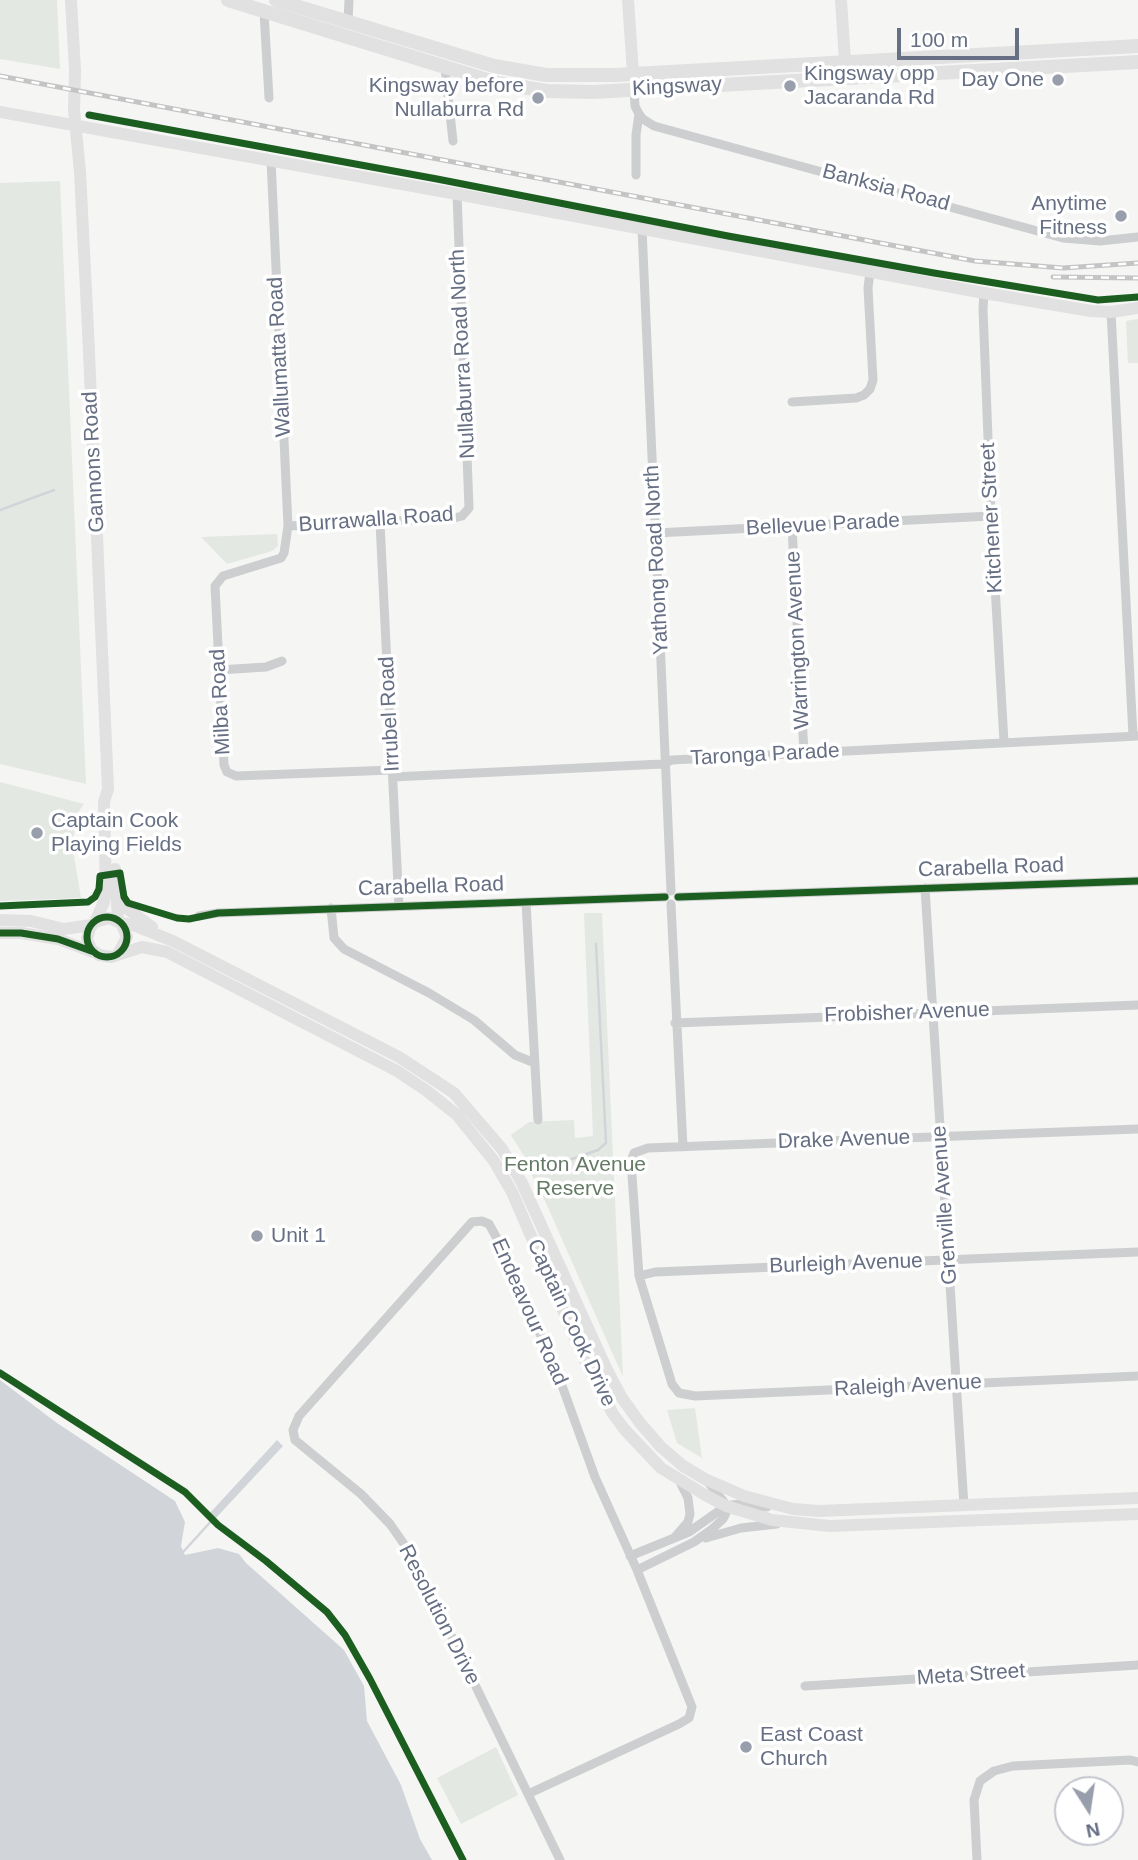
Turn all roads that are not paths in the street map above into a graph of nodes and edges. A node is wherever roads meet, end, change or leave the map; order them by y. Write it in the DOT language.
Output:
graph roads {
  1 [pos="71,0"];
  2 [pos="228,0"];
  3 [pos="276,0"];
  4 [pos="349,0"];
  5 [pos="628,0"];
  6 [pos="841,0"];
  7 [pos="264,12"];
  8 [pos="348,22"];
  9 [pos="345,37"];
  10 [pos="1138,46"];
  11 [pos="1138,61"];
  12 [pos="845,62"];
  13 [pos="445,68"];
  14 [pos="634,74"];
  15 [pos="846,77"];
  16 [pos="634,89"];
  17 [pos="269,98"];
  18 [pos="0,112"];
  19 [pos="639,114"];
  20 [pos="76,126"];
  21 [pos="453,141"];
  22 [pos="271,160"];
  23 [pos="636,176"];
  24 [pos="457,194"];
  25 [pos="642,228"];
  26 [pos="1138,237"];
  27 [pos="870,272"];
  28 [pos="984,293"];
  29 [pos="1138,308"];
  30 [pos="1111,312"];
  31 [pos="792,402"];
  32 [pos="465,514"];
  33 [pos="991,516"];
  34 [pos="380,523"];
  35 [pos="288,526"];
  36 [pos="792,527"];
  37 [pos="656,533"];
  38 [pos="285,553"];
  39 [pos="282,661"];
  40 [pos="219,670"];
  41 [pos="1136,736"];
  42 [pos="1004,742"];
  43 [pos="804,753"];
  44 [pos="666,762"];
  45 [pos="392,773"];
  46 [pos="108,789"];
  47 [pos="115,880"];
  48 [pos="1138,881"];
  49 [pos="925,888"];
  50 [pos="671,897"];
  51 [pos="526,902"];
  52 [pos="399,905"];
  53 [pos="331,908"];
  54 [pos="199,916"];
  55 [pos="0,920"];
  56 [pos="120,922"];
  57 [pos="93,923"];
  58 [pos="0,933"];
  59 [pos="173,941"];
  60 [pos="94,952"];
  61 [pos="119,953"];
  62 [pos="1138,1005"];
  63 [pos="934,1012"];
  64 [pos="676,1023"];
  65 [pos="535,1063"];
  66 [pos="538,1120"];
  67 [pos="1138,1129"];
  68 [pos="941,1136"];
  69 [pos="683,1147"];
  70 [pos="1138,1252"];
  71 [pos="949,1260"];
  72 [pos="639,1276"];
  73 [pos="1138,1376"];
  74 [pos="956,1384"];
  75 [pos="293,1430"];
  76 [pos="705,1479"];
  77 [pos="680,1482"];
  78 [pos="1138,1498"];
  79 [pos="726,1506"];
  80 [pos="964,1506"];
  81 [pos="793,1509"];
  82 [pos="1138,1514"];
  83 [pos="966,1521"];
  84 [pos="794,1524"];
  85 [pos="672,1541"];
  86 [pos="694,1542"];
  87 [pos="630,1556"];
  88 [pos="637,1570"];
  89 [pos="1138,1665"];
  90 [pos="805,1686"];
  91 [pos="1138,1762"];
  92 [pos="528,1794"];
  93 [pos="560,1860"];
  94 [pos="977,1860"];
  1 -- 20 [label="main road, Gannons Road"];
  2 -- 7 [label="main road, Kingsway"];
  3 -- 8 [label="main road, Kingsway"];
  4 -- 8 [label="street"];
  5 -- 14 [label="main road"];
  6 -- 12 [label="main road"];
  7 -- 9 [label="main road, Kingsway"];
  7 -- 17 [label="street"];
  8 -- 9 [label="main road"];
  8 -- 14 [label="main road, Kingsway"];
  9 -- 13 [label="main road, Kingsway"];
  10 -- 12 [label="main road, Kingsway"];
  11 -- 15 [label="main road, Kingsway"];
  12 -- 14 [label="main road, Kingsway"];
  12 -- 15 [label="main road"];
  13 -- 16 [label="main road, Kingsway"];
  13 -- 21 [label="street"];
  14 -- 16 [label="main road"];
  15 -- 16 [label="main road, Kingsway"];
  16 -- 19 [label="street"];
  18 -- 20 [label="main road"];
  19 -- 23 [label="street"];
  19 -- 26 [label="street, Banksia Road"];
  20 -- 22 [label="main road"];
  20 -- 46 [label="main road, Gannons Road"];
  22 -- 24 [label="main road"];
  22 -- 35 [label="street, Wallumatta Road"];
  24 -- 25 [label="main road"];
  24 -- 32 [label="street, Nullaburra Road North"];
  25 -- 27 [label="main road"];
  25 -- 37 [label="street, Yathong Road North"];
  27 -- 28 [label="main road"];
  27 -- 31 [label="street"];
  28 -- 30 [label="main road"];
  28 -- 33 [label="street, Kitchener Street"];
  29 -- 30 [label="main road"];
  30 -- 41 [label="street"];
  32 -- 34 [label="street, Burrawalla Road"];
  33 -- 36 [label="street, Bellevue Parade"];
  33 -- 42 [label="street, Kitchener Street"];
  34 -- 35 [label="street, Burrawalla Road"];
  34 -- 45 [label="street, Irrubel Road"];
  35 -- 38 [label="street, Wallumatta Road"];
  36 -- 37 [label="street, Bellevue Parade"];
  36 -- 43 [label="street, Warrington Avenue"];
  37 -- 44 [label="street, Yathong Road North"];
  38 -- 40 [label="street, Milba Road"];
  39 -- 40 [label="street"];
  40 -- 45 [label="street, Milba Road"];
  41 -- 42 [label="street, Taronga Parade"];
  42 -- 43 [label="street, Taronga Parade"];
  43 -- 44 [label="street, Taronga Parade"];
  44 -- 45 [label="street, Taronga Parade"];
  44 -- 50 [label="street, Yathong Road North"];
  45 -- 52 [label="street, Irrubel Road"];
  46 -- 47 [label="main road"];
  46 -- 57 [label="main road, Gannons Road"];
  47 -- 56 [label="main road"];
  47 -- 59 [label="main road"];
  48 -- 49 [label="street, Carabella Road"];
  49 -- 50 [label="street, Carabella Road"];
  49 -- 63 [label="street, Grenville Avenue"];
  50 -- 51 [label="street, Carabella Road"];
  50 -- 64 [label="street, Yathong Road North"];
  51 -- 52 [label="street, Carabella Road"];
  51 -- 65 [label="street"];
  52 -- 53 [label="street, Carabella Road"];
  53 -- 54 [label="street, Carabella Road"];
  53 -- 65 [label="street"];
  55 -- 57 [label="main road"];
  56 -- 57 [label="main road"];
  56 -- 59 [label="main road, Captain Cook Drive"];
  56 -- 61 [label="main road"];
  57 -- 60 [label="main road"];
  58 -- 60 [label="main road"];
  59 -- 76 [label="main road, Captain Cook Drive"];
  60 -- 61 [label="main road"];
  61 -- 77 [label="main road, Captain Cook Drive"];
  62 -- 63 [label="street, Frobisher Avenue"];
  63 -- 64 [label="street, Frobisher Avenue"];
  63 -- 68 [label="street, Grenville Avenue"];
  64 -- 69 [label="street, Yathong Road North"];
  65 -- 66 [label="street"];
  67 -- 68 [label="street, Drake Avenue"];
  68 -- 69 [label="street, Drake Avenue"];
  68 -- 71 [label="street, Grenville Avenue"];
  69 -- 72 [label="street, Drake Avenue"];
  70 -- 71 [label="street, Burleigh Avenue"];
  71 -- 72 [label="street, Burleigh Avenue"];
  71 -- 74 [label="street, Grenville Avenue"];
  72 -- 74 [label="street, Raleigh Avenue"];
  73 -- 74 [label="street, Raleigh Avenue"];
  74 -- 80 [label="street, Grenville Avenue"];
  75 -- 87 [label="street, Endeavour Road"];
  75 -- 92 [label="street, Resolution Drive"];
  76 -- 79 [label="street"];
  76 -- 81 [label="main road, Captain Cook Drive"];
  77 -- 79 [label="main road, Captain Cook Drive"];
  77 -- 85 [label="street"];
  78 -- 80 [label="main road, Captain Cook Drive"];
  79 -- 81 [label="street"];
  79 -- 84 [label="main road, Captain Cook Drive"];
  79 -- 85 [label="street"];
  79 -- 86 [label="street"];
  80 -- 81 [label="main road, Captain Cook Drive"];
  80 -- 83 [label="main road, Grenville Avenue"];
  82 -- 83 [label="main road, Captain Cook Drive"];
  83 -- 84 [label="main road, Captain Cook Drive"];
  84 -- 86 [label="street"];
  85 -- 87 [label="street"];
  86 -- 88 [label="street"];
  87 -- 88 [label="street, Endeavour Road"];
  88 -- 92 [label="street, Endeavour Road"];
  89 -- 90 [label="street, Meta Street"];
  91 -- 94 [label="street"];
  92 -- 93 [label="street, Resolution Drive"];
}
